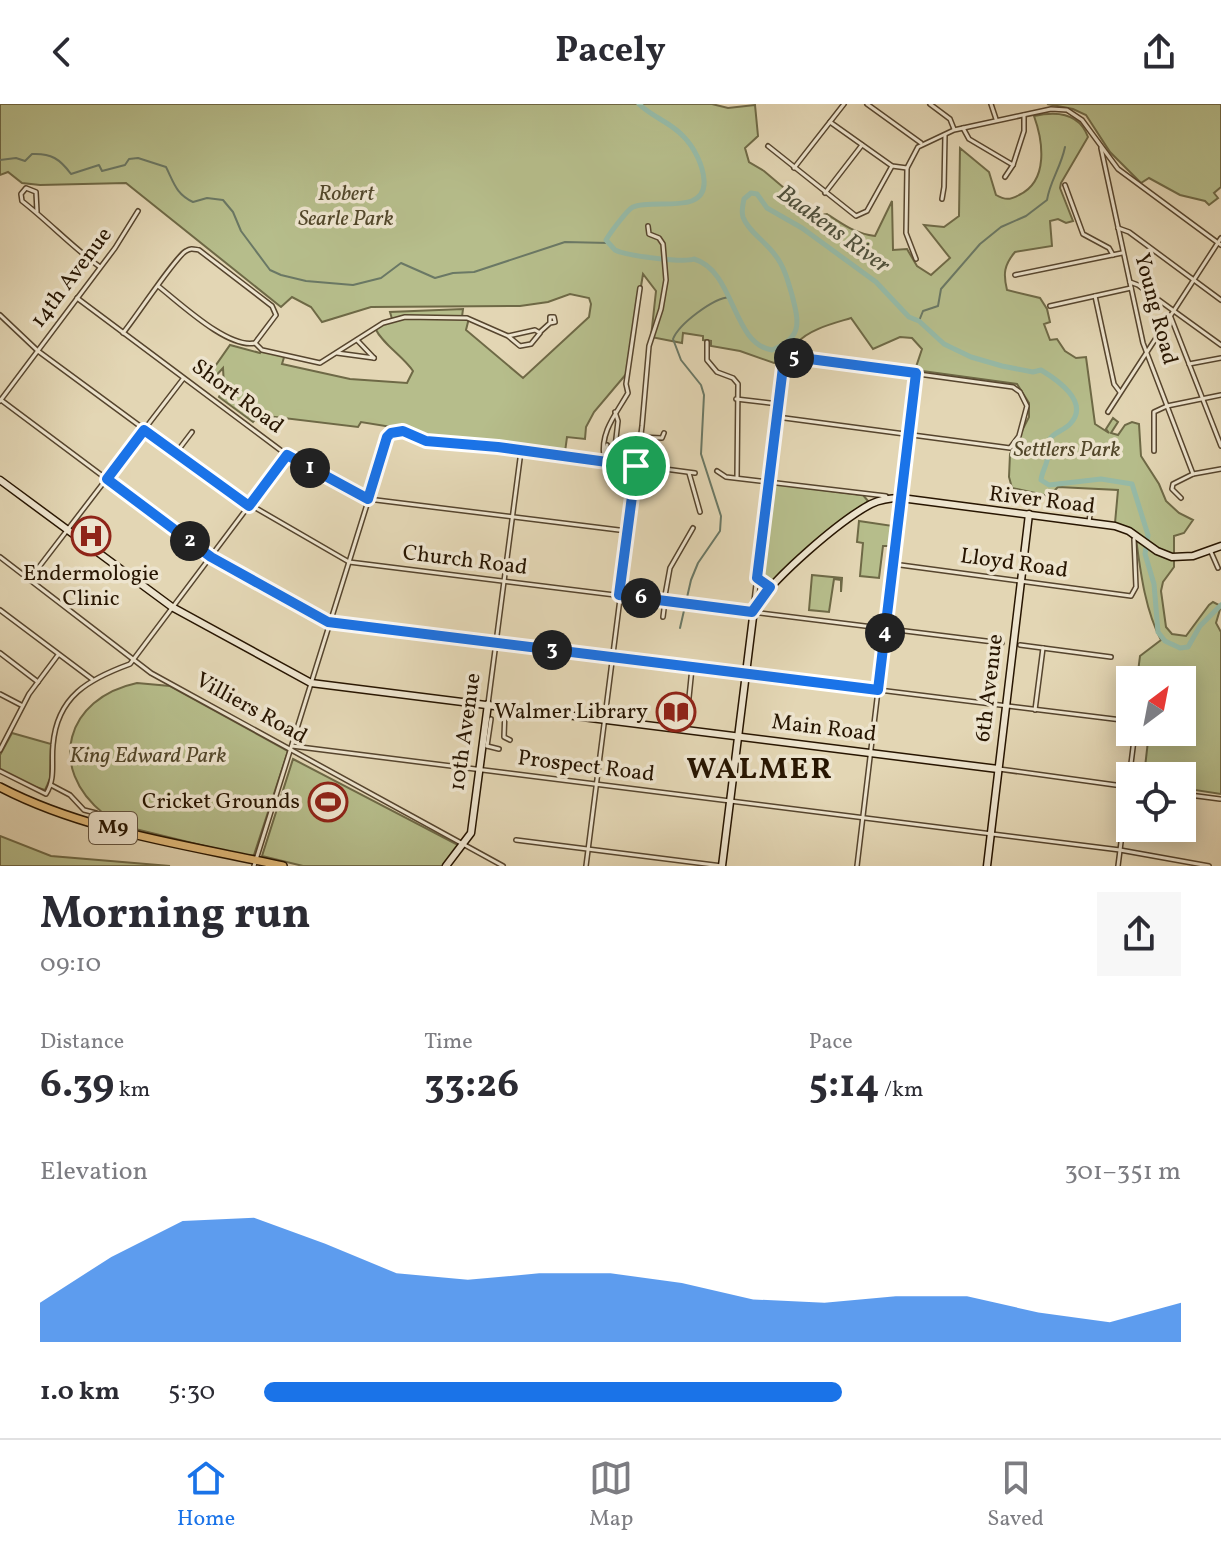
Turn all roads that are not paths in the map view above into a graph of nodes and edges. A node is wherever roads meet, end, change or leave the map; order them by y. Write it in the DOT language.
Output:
graph roads {
  1 [pos="844,104"];
  2 [pos="867,104"];
  3 [pos="930,104"];
  4 [pos="991,104"];
  5 [pos="1024,115"];
  6 [pos="997,120"];
  7 [pos="830,122"];
  8 [pos="963,128"];
  9 [pos="954,130"];
  10 [pos="945,134"];
  11 [pos="921,143"];
  12 [pos="862,145"];
  13 [pos="768,146"];
  14 [pos="1101,148"];
  15 [pos="1013,165"];
  16 [pos="892,166"];
  17 [pos="1116,167"];
  18 [pos="794,168"];
  19 [pos="907,168"];
  20 [pos="1105,169"];
  21 [pos="1005,177"];
  22 [pos="1065,185"];
  23 [pos="825,193"];
  24 [pos="942,199"];
  25 [pos="138,211"];
  26 [pos="37,212"];
  27 [pos="648,226"];
  28 [pos="1118,228"];
  29 [pos="1221,238"];
  30 [pos="1219,243"];
  31 [pos="1122,253"];
  32 [pos="1113,255"];
  33 [pos="916,259"];
  34 [pos="100,267"];
  35 [pos="1015,275"];
  36 [pos="1193,280"];
  37 [pos="1130,282"];
  38 [pos="158,286"];
  39 [pos="640,288"];
  40 [pos="1131,288"];
  41 [pos="1095,296"];
  42 [pos="77,298"];
  43 [pos="1221,300"];
  44 [pos="1050,306"];
  45 [pos="1174,310"];
  46 [pos="0,315"];
  47 [pos="1170,315"];
  48 [pos="550,323"];
  49 [pos="540,332"];
  50 [pos="123,333"];
  51 [pos="508,336"];
  52 [pos="357,340"];
  53 [pos="707,342"];
  54 [pos="255,343"];
  55 [pos="1221,345"];
  56 [pos="38,351"];
  57 [pos="1147,352"];
  58 [pos="337,353"];
  59 [pos="1221,358"];
  60 [pos="1189,364"];
  61 [pos="916,373"];
  62 [pos="184,378"];
  63 [pos="1121,392"];
  64 [pos="1221,395"];
  65 [pos="1202,398"];
  66 [pos="736,399"];
  67 [pos="0,401"];
  68 [pos="778,404"];
  69 [pos="1167,406"];
  70 [pos="615,412"];
  71 [pos="1108,412"];
  72 [pos="777,417"];
  73 [pos="144,430"];
  74 [pos="192,432"];
  75 [pos="1218,432"];
  76 [pos="664,433"];
  77 [pos="909,435"];
  78 [pos="640,437"];
  79 [pos="605,443"];
  80 [pos="616,443"];
  81 [pos="1221,446"];
  82 [pos="521,451"];
  83 [pos="1154,451"];
  84 [pos="176,453"];
  85 [pos="287,455"];
  86 [pos="614,456"];
  87 [pos="603,459"];
  88 [pos="636,466"];
  89 [pos="1221,469"];
  90 [pos="717,471"];
  91 [pos="689,473"];
  92 [pos="695,473"];
  93 [pos="1193,474"];
  94 [pos="0,478"];
  95 [pos="737,478"];
  96 [pos="107,479"];
  97 [pos="769,484"];
  98 [pos="866,495"];
  99 [pos="890,498"];
  100 [pos="1092,498"];
  101 [pos="1181,498"];
  102 [pos="368,499"];
  103 [pos="901,500"];
  104 [pos="872,505"];
  105 [pos="249,506"];
  106 [pos="700,512"];
  107 [pos="1029,516"];
  108 [pos="513,518"];
  109 [pos="1089,524"];
  110 [pos="69,528"];
  111 [pos="693,528"];
  112 [pos="627,531"];
  113 [pos="1135,538"];
  114 [pos="1221,548"];
  115 [pos="1211,552"];
  116 [pos="0,557"];
  117 [pos="211,557"];
  118 [pos="1172,559"];
  119 [pos="349,562"];
  120 [pos="893,564"];
  121 [pos="1218,568"];
  122 [pos="757,578"];
  123 [pos="29,580"];
  124 [pos="1021,580"];
  125 [pos="505,581"];
  126 [pos="772,588"];
  127 [pos="619,595"];
  128 [pos="664,601"];
  129 [pos="754,601"];
  130 [pos="172,607"];
  131 [pos="0,610"];
  132 [pos="755,612"];
  133 [pos="663,617"];
  134 [pos="330,622"];
  135 [pos="885,628"];
  136 [pos="496,643"];
  137 [pos="1002,643"];
  138 [pos="1020,645"];
  139 [pos="1043,648"];
  140 [pos="0,653"];
  141 [pos="59,654"];
  142 [pos="611,657"];
  143 [pos="1111,657"];
  144 [pos="133,660"];
  145 [pos="692,668"];
  146 [pos="745,674"];
  147 [pos="92,679"];
  148 [pos="38,682"];
  149 [pos="311,683"];
  150 [pos="878,690"];
  151 [pos="0,694"];
  152 [pos="23,706"];
  153 [pos="488,706"];
  154 [pos="1007,706"];
  155 [pos="505,709"];
  156 [pos="514,709"];
  157 [pos="1035,710"];
  158 [pos="491,719"];
  159 [pos="1116,719"];
  160 [pos="604,720"];
  161 [pos="0,730"];
  162 [pos="686,730"];
  163 [pos="8,735"];
  164 [pos="738,736"];
  165 [pos="510,740"];
  166 [pos="485,746"];
  167 [pos="291,748"];
  168 [pos="499,749"];
  169 [pos="0,750"];
  170 [pos="871,753"];
  171 [pos="480,769"];
  172 [pos="998,769"];
  173 [pos="0,771"];
  174 [pos="51,785"];
  175 [pos="596,785"];
  176 [pos="1116,785"];
  177 [pos="0,786"];
  178 [pos="1196,796"];
  179 [pos="1220,799"];
  180 [pos="729,801"];
  181 [pos="96,813"];
  182 [pos="863,818"];
  183 [pos="990,834"];
  184 [pos="516,840"];
  185 [pos="1121,842"];
  186 [pos="463,844"];
  187 [pos="588,848"];
  188 [pos="1120,850"];
  189 [pos="255,863"];
  190 [pos="272,866"];
  191 [pos="283,866"];
  192 [pos="446,866"];
  193 [pos="503,866"];
  194 [pos="586,866"];
  195 [pos="722,866"];
  196 [pos="857,866"];
  197 [pos="987,866"];
  198 [pos="1118,866"];
  199 [pos="1209,866"];
  1 -- 7 [label="street"];
  2 -- 11 [label="street"];
  3 -- 9 [label="street"];
  4 -- 6 [label="street"];
  5 -- 6 [label="street"];
  5 -- 14 [label="street"];
  5 -- 15 [label="street"];
  6 -- 8 [label="street"];
  7 -- 12 [label="street"];
  7 -- 18 [label="street"];
  8 -- 9 [label="street"];
  8 -- 15 [label="street"];
  9 -- 10 [label="street"];
  10 -- 11 [label="street"];
  10 -- 24 [label="street"];
  11 -- 19 [label="street"];
  12 -- 16 [label="street"];
  12 -- 23 [label="street"];
  13 -- 18 [label="street"];
  14 -- 17 [label="street"];
  14 -- 20 [label="street, Young Road"];
  15 -- 21 [label="street"];
  16 -- 19 [label="street"];
  16 -- 23 [label="street"];
  17 -- 20 [label="street"];
  17 -- 30 [label="street"];
  18 -- 23 [label="street"];
  19 -- 33 [label="street"];
  20 -- 28 [label="street, Young Road"];
  22 -- 32 [label="street"];
  25 -- 34 [label="street, 14th Avenue"];
  26 -- 26 [label="street"];
  26 -- 34 [label="street"];
  27 -- 78 [label="street"];
  28 -- 31 [label="street, Young Road"];
  28 -- 36 [label="street"];
  29 -- 30 [label="street"];
  30 -- 36 [label="street"];
  31 -- 32 [label="street"];
  31 -- 37 [label="street, Young Road"];
  32 -- 35 [label="street"];
  34 -- 42 [label="street, 14th Avenue"];
  36 -- 43 [label="street"];
  36 -- 45 [label="street"];
  37 -- 40 [label="street, Young Road"];
  37 -- 45 [label="street"];
  38 -- 50 [label="street"];
  38 -- 54 [label="street"];
  38 -- 54 [label="street"];
  39 -- 70 [label="street"];
  40 -- 41 [label="street"];
  40 -- 57 [label="street, Young Road"];
  41 -- 44 [label="street"];
  41 -- 63 [label="street"];
  42 -- 50 [label="street, Short Road"];
  42 -- 56 [label="street, 14th Avenue"];
  45 -- 47 [label="street"];
  45 -- 55 [label="street"];
  46 -- 56 [label="street, Church Road"];
  47 -- 57 [label="street"];
  47 -- 60 [label="street"];
  48 -- 49 [label="street"];
  49 -- 51 [label="street"];
  49 -- 51 [label="street"];
  50 -- 62 [label="street, Short Road"];
  51 -- 52 [label="street"];
  52 -- 58 [label="street"];
  52 -- 58 [label="street"];
  53 -- 66 [label="street"];
  54 -- 58 [label="street"];
  56 -- 67 [label="street, 14th Avenue"];
  56 -- 73 [label="street, Church Road"];
  57 -- 63 [label="street"];
  57 -- 69 [label="street, Young Road"];
  59 -- 60 [label="street"];
  60 -- 65 [label="street"];
  61 -- 68 [label="street"];
  61 -- 77 [label="street"];
  61 -- 77 [label="street"];
  62 -- 73 [label="street"];
  62 -- 85 [label="street, Short Road"];
  63 -- 71 [label="street"];
  64 -- 65 [label="street"];
  65 -- 69 [label="street"];
  65 -- 75 [label="street"];
  66 -- 68 [label="street"];
  66 -- 95 [label="street"];
  67 -- 96 [label="street"];
  68 -- 72 [label="street"];
  69 -- 83 [label="street"];
  69 -- 93 [label="street, Young Road"];
  70 -- 79 [label="street"];
  70 -- 80 [label="street"];
  72 -- 77 [label="street"];
  72 -- 97 [label="street"];
  73 -- 84 [label="street, Church Road"];
  73 -- 96 [label="street"];
  74 -- 84 [label="street"];
  75 -- 81 [label="street"];
  76 -- 78 [label="street"];
  77 -- 103 [label="street"];
  78 -- 88 [label="street"];
  79 -- 80 [label="street"];
  79 -- 87 [label="street"];
  80 -- 86 [label="street"];
  82 -- 87 [label="street"];
  82 -- 102 [label="street"];
  82 -- 108 [label="street, 10th Avenue"];
  84 -- 105 [label="street, Church Road"];
  85 -- 102 [label="street, Short Road"];
  85 -- 105 [label="street"];
  87 -- 88 [label="street"];
  88 -- 91 [label="street"];
  88 -- 112 [label="street"];
  89 -- 93 [label="street"];
  90 -- 95 [label="street"];
  91 -- 92 [label="street"];
  91 -- 106 [label="street"];
  93 -- 101 [label="street"];
  94 -- 110 [label="main road, Main Road"];
  95 -- 97 [label="street"];
  96 -- 110 [label="street"];
  96 -- 117 [label="street"];
  97 -- 98 [label="street"];
  97 -- 122 [label="street"];
  98 -- 99 [label="street"];
  98 -- 104 [label="street"];
  99 -- 103 [label="main road"];
  99 -- 104 [label="main road"];
  100 -- 109 [label="street"];
  102 -- 108 [label="street, Short Road"];
  102 -- 119 [label="street"];
  103 -- 104 [label="main road"];
  103 -- 107 [label="main road, River Road"];
  103 -- 120 [label="street"];
  104 -- 126 [label="main road"];
  105 -- 117 [label="street"];
  105 -- 119 [label="street, Church Road"];
  107 -- 109 [label="main road, River Road"];
  107 -- 124 [label="main road, 6th Avenue"];
  108 -- 112 [label="street, Short Road"];
  108 -- 125 [label="street, 10th Avenue"];
  109 -- 113 [label="main road, River Road"];
  110 -- 123 [label="street"];
  110 -- 130 [label="main road, Main Road"];
  111 -- 128 [label="street"];
  112 -- 127 [label="street"];
  113 -- 118 [label="main road, River Road"];
  113 -- 124 [label="street, Lloyd Road"];
  114 -- 115 [label="main road"];
  114 -- 118 [label="main road"];
  115 -- 118 [label="main road"];
  115 -- 121 [label="street"];
  116 -- 123 [label="street, Villiers Road"];
  117 -- 130 [label="street"];
  117 -- 134 [label="street"];
  119 -- 125 [label="street, Church Road"];
  119 -- 134 [label="street"];
  120 -- 124 [label="street, Lloyd Road"];
  120 -- 135 [label="street"];
  122 -- 126 [label="street"];
  122 -- 129 [label="street"];
  123 -- 144 [label="street, Villiers Road"];
  124 -- 154 [label="main road, 6th Avenue"];
  125 -- 127 [label="street, Church Road"];
  125 -- 136 [label="street, 10th Avenue"];
  126 -- 132 [label="main road"];
  127 -- 128 [label="street, Church Road"];
  127 -- 142 [label="street"];
  128 -- 132 [label="street, Church Road"];
  128 -- 133 [label="street"];
  130 -- 144 [label="street"];
  130 -- 149 [label="main road, Main Road"];
  131 -- 141 [label="street"];
  132 -- 135 [label="street, Church Road"];
  132 -- 146 [label="main road"];
  134 -- 136 [label="street"];
  134 -- 149 [label="street"];
  135 -- 137 [label="street, Church Road"];
  135 -- 150 [label="street"];
  136 -- 142 [label="street"];
  136 -- 153 [label="street, 10th Avenue"];
  138 -- 139 [label="street"];
  139 -- 143 [label="street"];
  139 -- 157 [label="street"];
  140 -- 148 [label="street"];
  141 -- 147 [label="street"];
  141 -- 148 [label="street"];
  142 -- 145 [label="street"];
  142 -- 160 [label="street"];
  144 -- 147 [label="street"];
  144 -- 167 [label="street, Villiers Road"];
  145 -- 146 [label="street"];
  145 -- 162 [label="street"];
  146 -- 150 [label="street"];
  146 -- 164 [label="main road"];
  147 -- 174 [label="street"];
  148 -- 152 [label="street"];
  149 -- 153 [label="main road, Main Road"];
  149 -- 167 [label="street"];
  150 -- 154 [label="street"];
  150 -- 170 [label="street"];
  151 -- 152 [label="street"];
  152 -- 163 [label="street"];
  153 -- 155 [label="main road, Main Road"];
  153 -- 156 [label="main road, Main Road"];
  153 -- 166 [label="main road, 10th Avenue"];
  154 -- 157 [label="street"];
  154 -- 172 [label="main road, 6th Avenue"];
  155 -- 156 [label="main road, Main Road"];
  155 -- 165 [label="street"];
  156 -- 160 [label="main road, Main Road"];
  157 -- 159 [label="street"];
  158 -- 166 [label="street"];
  160 -- 162 [label="main road, Main Road"];
  160 -- 175 [label="street"];
  161 -- 163 [label="street"];
  162 -- 164 [label="main road, Main Road"];
  163 -- 169 [label="street"];
  164 -- 170 [label="main road, Main Road"];
  164 -- 180 [label="main road"];
  166 -- 168 [label="street"];
  166 -- 171 [label="main road, 10th Avenue"];
  167 -- 171 [label="street, Prospect Road"];
  167 -- 186 [label="street, Villiers Road"];
  167 -- 189 [label="street"];
  170 -- 172 [label="main road, Main Road"];
  170 -- 182 [label="street"];
  171 -- 175 [label="street, Prospect Road"];
  171 -- 186 [label="main road, 10th Avenue"];
  172 -- 176 [label="street, Main Road"];
  172 -- 183 [label="main road, 6th Avenue"];
  173 -- 174 [label="street"];
  174 -- 181 [label="street"];
  175 -- 180 [label="street, Prospect Road"];
  175 -- 187 [label="street"];
  177 -- 189 [label="main road, M9"];
  178 -- 179 [label="street"];
  180 -- 182 [label="street, Prospect Road"];
  180 -- 195 [label="main road"];
  182 -- 183 [label="street, Prospect Road"];
  182 -- 196 [label="street"];
  183 -- 188 [label="street, Prospect Road"];
  183 -- 197 [label="main road, 6th Avenue"];
  184 -- 187 [label="street"];
  185 -- 188 [label="street"];
  186 -- 192 [label="main road, 10th Avenue"];
  186 -- 193 [label="street, Villiers Road"];
  187 -- 194 [label="street"];
  187 -- 195 [label="street"];
  188 -- 198 [label="street"];
  188 -- 199 [label="street, Prospect Road"];
  189 -- 190 [label="main road, M9"];
  189 -- 191 [label="main road, M9"];
}
